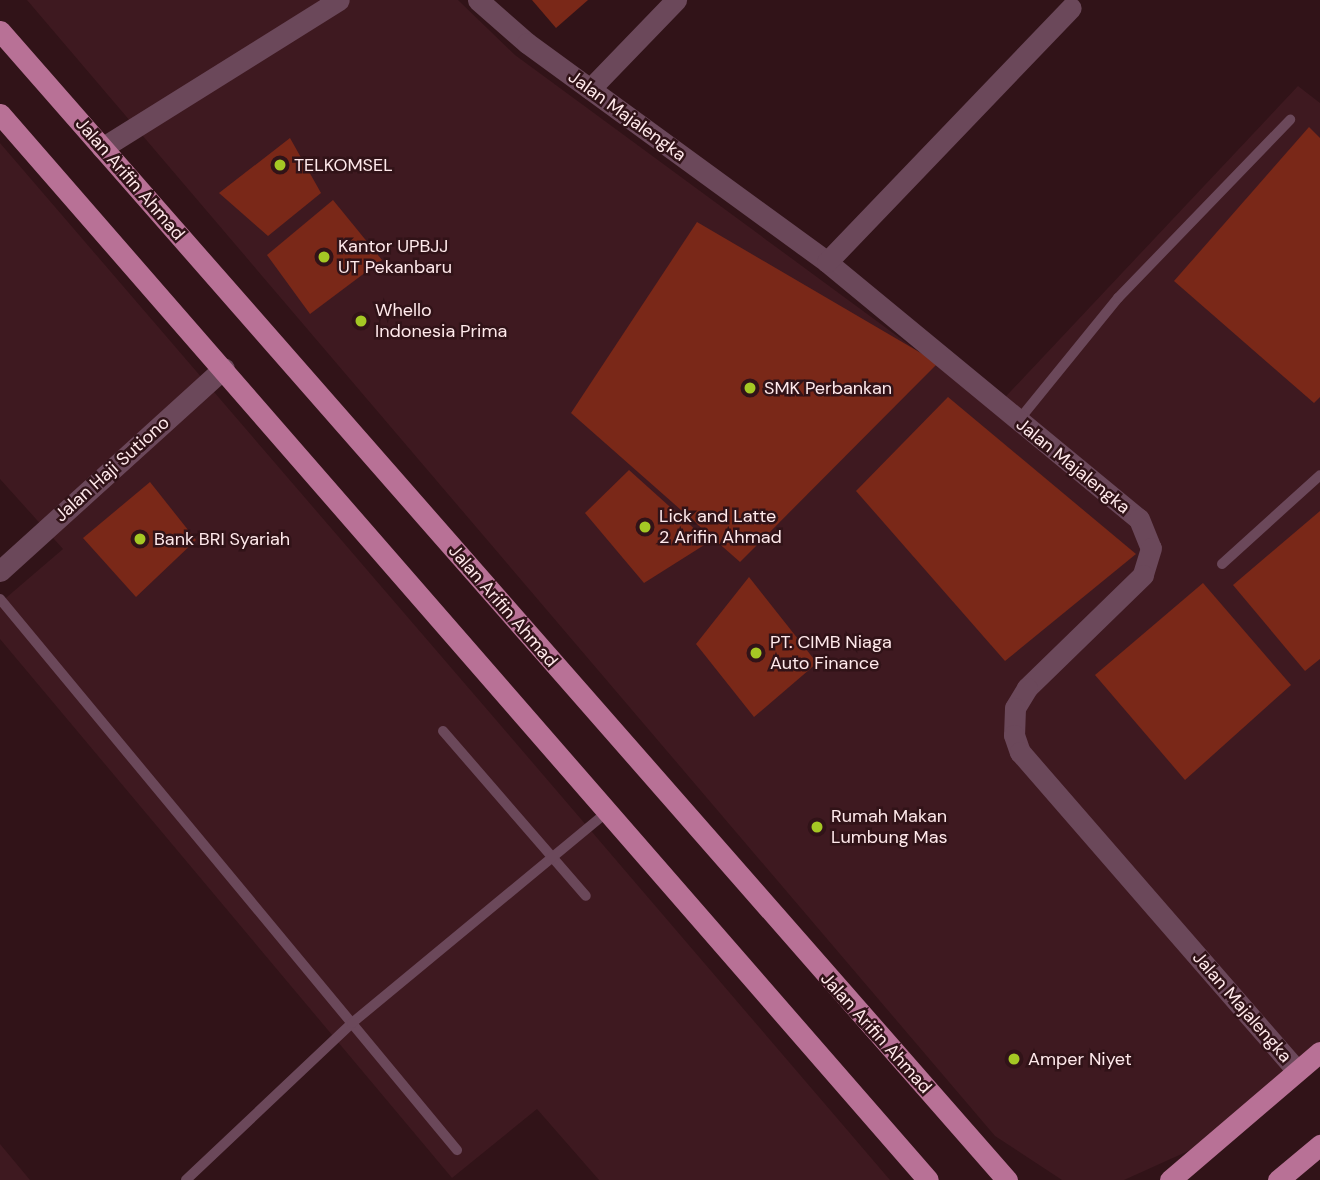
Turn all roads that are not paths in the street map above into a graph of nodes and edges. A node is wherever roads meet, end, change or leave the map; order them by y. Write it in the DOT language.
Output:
graph roads {
  1 [pos="339,0"];
  2 [pos="478,0"];
  3 [pos="676,0"];
  4 [pos="1072,8"];
  5 [pos="1,36"];
  6 [pos="590,89"];
  7 [pos="0,114"];
  8 [pos="1290,120"];
  9 [pos="102,148"];
  10 [pos="827,262"];
  11 [pos="224,368"];
  12 [pos="1017,421"];
  13 [pos="1320,475"];
  14 [pos="1222,564"];
  15 [pos="0,571"];
  16 [pos="0,599"];
  17 [pos="443,731"];
  18 [pos="607,812"];
  19 [pos="552,857"];
  20 [pos="586,896"];
  21 [pos="352,1023"];
  22 [pos="1320,1052"];
  23 [pos="1297,1071"];
  24 [pos="1320,1145"];
  25 [pos="457,1150"];
  26 [pos="186,1180"];
  27 [pos="928,1180"];
  28 [pos="1007,1180"];
  29 [pos="1170,1180"];
  30 [pos="1278,1180"];
  1 -- 9 [label="street"];
  2 -- 6 [label="street, Jalan Majalengka"];
  3 -- 6 [label="street"];
  4 -- 10 [label="street"];
  5 -- 9 [label="main road, Jalan Arifin Ahmad"];
  6 -- 10 [label="street, Jalan Majalengka"];
  7 -- 11 [label="main road"];
  8 -- 12 [label="lane"];
  9 -- 28 [label="main road, Jalan Arifin Ahmad"];
  10 -- 12 [label="street, Jalan Majalengka"];
  11 -- 15 [label="street, Jalan Haji Sutiono"];
  11 -- 18 [label="main road"];
  12 -- 23 [label="street, Jalan Majalengka"];
  13 -- 14 [label="lane"];
  16 -- 21 [label="lane"];
  17 -- 19 [label="lane"];
  18 -- 19 [label="lane"];
  18 -- 27 [label="main road"];
  19 -- 20 [label="lane"];
  19 -- 21 [label="lane"];
  21 -- 25 [label="lane"];
  21 -- 26 [label="lane"];
  22 -- 23 [label="main road"];
  23 -- 29 [label="main road"];
  24 -- 30 [label="main road"];
}
